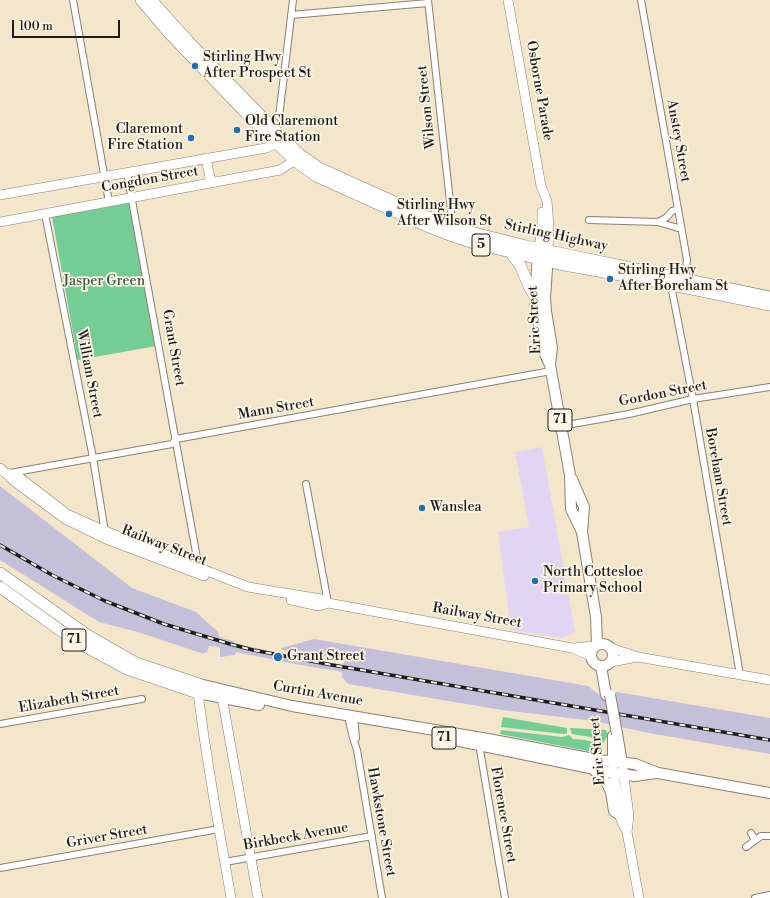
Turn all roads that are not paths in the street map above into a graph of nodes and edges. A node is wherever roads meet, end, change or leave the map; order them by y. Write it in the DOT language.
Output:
graph roads {
  1 [pos="73,0"];
  2 [pos="141,0"];
  3 [pos="151,0"];
  4 [pos="293,0"];
  5 [pos="508,0"];
  6 [pos="641,0"];
  7 [pos="428,2"];
  8 [pos="291,15"];
  9 [pos="279,117"];
  10 [pos="279,139"];
  11 [pos="297,157"];
  12 [pos="206,158"];
  13 [pos="127,173"];
  14 [pos="104,177"];
  15 [pos="211,183"];
  16 [pos="0,195"];
  17 [pos="132,198"];
  18 [pos="109,202"];
  19 [pos="678,209"];
  20 [pos="451,211"];
  21 [pos="45,214"];
  22 [pos="590,220"];
  23 [pos="0,222"];
  24 [pos="658,222"];
  25 [pos="681,228"];
  26 [pos="510,253"];
  27 [pos="543,255"];
  28 [pos="685,283"];
  29 [pos="672,288"];
  30 [pos="535,297"];
  31 [pos="770,297"];
  32 [pos="770,305"];
  33 [pos="551,368"];
  34 [pos="770,387"];
  35 [pos="693,399"];
  36 [pos="561,426"];
  37 [pos="176,439"];
  38 [pos="93,458"];
  39 [pos="3,471"];
  40 [pos="306,484"];
  41 [pos="106,535"];
  42 [pos="200,571"];
  43 [pos="0,573"];
  44 [pos="0,587"];
  45 [pos="328,603"];
  46 [pos="599,648"];
  47 [pos="638,657"];
  48 [pos="606,665"];
  49 [pos="740,675"];
  50 [pos="770,680"];
  51 [pos="199,689"];
  52 [pos="222,694"];
  53 [pos="142,699"];
  54 [pos="352,719"];
  55 [pos="0,724"];
  56 [pos="478,741"];
  57 [pos="618,762"];
  58 [pos="593,769"];
  59 [pos="658,773"];
  60 [pos="618,774"];
  61 [pos="770,793"];
  62 [pos="620,815"];
  63 [pos="219,829"];
  64 [pos="627,832"];
  65 [pos="751,833"];
  66 [pos="372,836"];
  67 [pos="770,836"];
  68 [pos="756,840"];
  69 [pos="746,847"];
  70 [pos="252,858"];
  71 [pos="225,862"];
  72 [pos="0,868"];
  73 [pos="770,895"];
  74 [pos="231,898"];
  75 [pos="258,898"];
  76 [pos="382,898"];
  77 [pos="506,898"];
  78 [pos="639,898"];
  79 [pos="755,898"];
  1 -- 14 [label="street"];
  2 -- 10 [label="highway, Stirling Highway / 5"];
  3 -- 10 [label="highway, Stirling Highway / 5"];
  4 -- 8 [label="street"];
  5 -- 27 [label="street, Osborne Parade"];
  6 -- 19 [label="street, Anstey Street"];
  7 -- 8 [label="street"];
  7 -- 20 [label="street, Wilson Street"];
  8 -- 9 [label="street"];
  10 -- 11 [label="highway, Stirling Highway / 5"];
  10 -- 12 [label="street, Congdon Street"];
  11 -- 15 [label="street, Congdon Street"];
  11 -- 26 [label="highway, Stirling Highway / 5"];
  11 -- 27 [label="highway, Stirling Highway / 5"];
  12 -- 13 [label="street, Congdon Street"];
  12 -- 15 [label="street"];
  13 -- 14 [label="street, Congdon Street"];
  13 -- 17 [label="street, Grant Street"];
  14 -- 16 [label="street, Congdon Street"];
  14 -- 18 [label="street"];
  15 -- 17 [label="street, Congdon Street"];
  17 -- 18 [label="street, Congdon Street"];
  17 -- 37 [label="street, Grant Street"];
  18 -- 21 [label="street, Congdon Street"];
  19 -- 24 [label="street"];
  19 -- 25 [label="street, Anstey Street"];
  21 -- 23 [label="street, Congdon Street"];
  21 -- 38 [label="street, William Street"];
  22 -- 24 [label="street"];
  24 -- 25 [label="street"];
  25 -- 28 [label="street, Anstey Street"];
  26 -- 27 [label="highway, Stirling Highway / 5"];
  26 -- 30 [label="highway, 71"];
  27 -- 28 [label="highway, Stirling Highway / 5"];
  27 -- 29 [label="highway, Stirling Highway / 5"];
  27 -- 30 [label="main road, Eric Street / 71"];
  27 -- 33 [label="main road, Eric Street / 71"];
  28 -- 29 [label="highway, Stirling Highway / 5"];
  28 -- 31 [label="highway, Stirling Highway / 5"];
  28 -- 32 [label="highway, Stirling Highway / 5"];
  29 -- 35 [label="street, Boreham Street"];
  30 -- 33 [label="main road, Eric Street / 71"];
  33 -- 36 [label="main road, Eric Street / 71"];
  33 -- 37 [label="street, Mann Street"];
  34 -- 35 [label="street, Gordon Street"];
  35 -- 36 [label="street, Gordon Street"];
  35 -- 49 [label="street, Boreham Street"];
  36 -- 46 [label="main road, Eric Street / 71"];
  37 -- 38 [label="street, Mann Street"];
  37 -- 42 [label="street, Grant Street"];
  38 -- 39 [label="street, Mann Street"];
  38 -- 41 [label="street, William Street"];
  39 -- 41 [label="street, Railway Street"];
  40 -- 45 [label="street"];
  41 -- 42 [label="street, Railway Street"];
  42 -- 45 [label="street, Railway Street"];
  43 -- 51 [label="highway, Curtin Avenue / 71"];
  44 -- 51 [label="highway, Curtin Avenue / 71"];
  45 -- 46 [label="street, Railway Street"];
  46 -- 47 [label="street, Railway Street"];
  46 -- 48 [label="main road, 71"];
  46 -- 48 [label="main road, 71"];
  47 -- 48 [label="street, Railway Street"];
  47 -- 49 [label="street, Railway Street"];
  48 -- 57 [label="main road, Eric Street / 71"];
  49 -- 50 [label="street, Railway Street"];
  51 -- 52 [label="main road, Curtin Avenue / 71"];
  51 -- 63 [label="street"];
  52 -- 54 [label="main road, Curtin Avenue / 71"];
  52 -- 70 [label="street"];
  53 -- 55 [label="street, Elizabeth Street"];
  54 -- 56 [label="main road, Curtin Avenue / 71"];
  54 -- 66 [label="street, Hawkstone Street"];
  56 -- 57 [label="main road, Curtin Avenue / 71"];
  56 -- 58 [label="main road, Curtin Avenue / 71"];
  56 -- 77 [label="street, Florence Street"];
  57 -- 59 [label="main road, Curtin Avenue"];
  57 -- 60 [label="street, Eric Street"];
  58 -- 60 [label="main road, Curtin Avenue / 71"];
  58 -- 62 [label="main road"];
  59 -- 60 [label="main road, Curtin Avenue"];
  59 -- 61 [label="main road, Curtin Avenue"];
  60 -- 62 [label="street, Eric Street"];
  60 -- 64 [label="street, Eric Street"];
  62 -- 64 [label="street, Eric Street"];
  63 -- 71 [label="street"];
  63 -- 72 [label="street, Griver Street"];
  64 -- 78 [label="street, Eric Street"];
  65 -- 68 [label="street"];
  66 -- 70 [label="street, Birkbeck Avenue"];
  66 -- 76 [label="street, Hawkstone Street"];
  67 -- 68 [label="street"];
  68 -- 69 [label="street"];
  70 -- 71 [label="street, Birkbeck Avenue"];
  70 -- 75 [label="street"];
  71 -- 74 [label="street"];
  73 -- 79 [label="street"];
}
